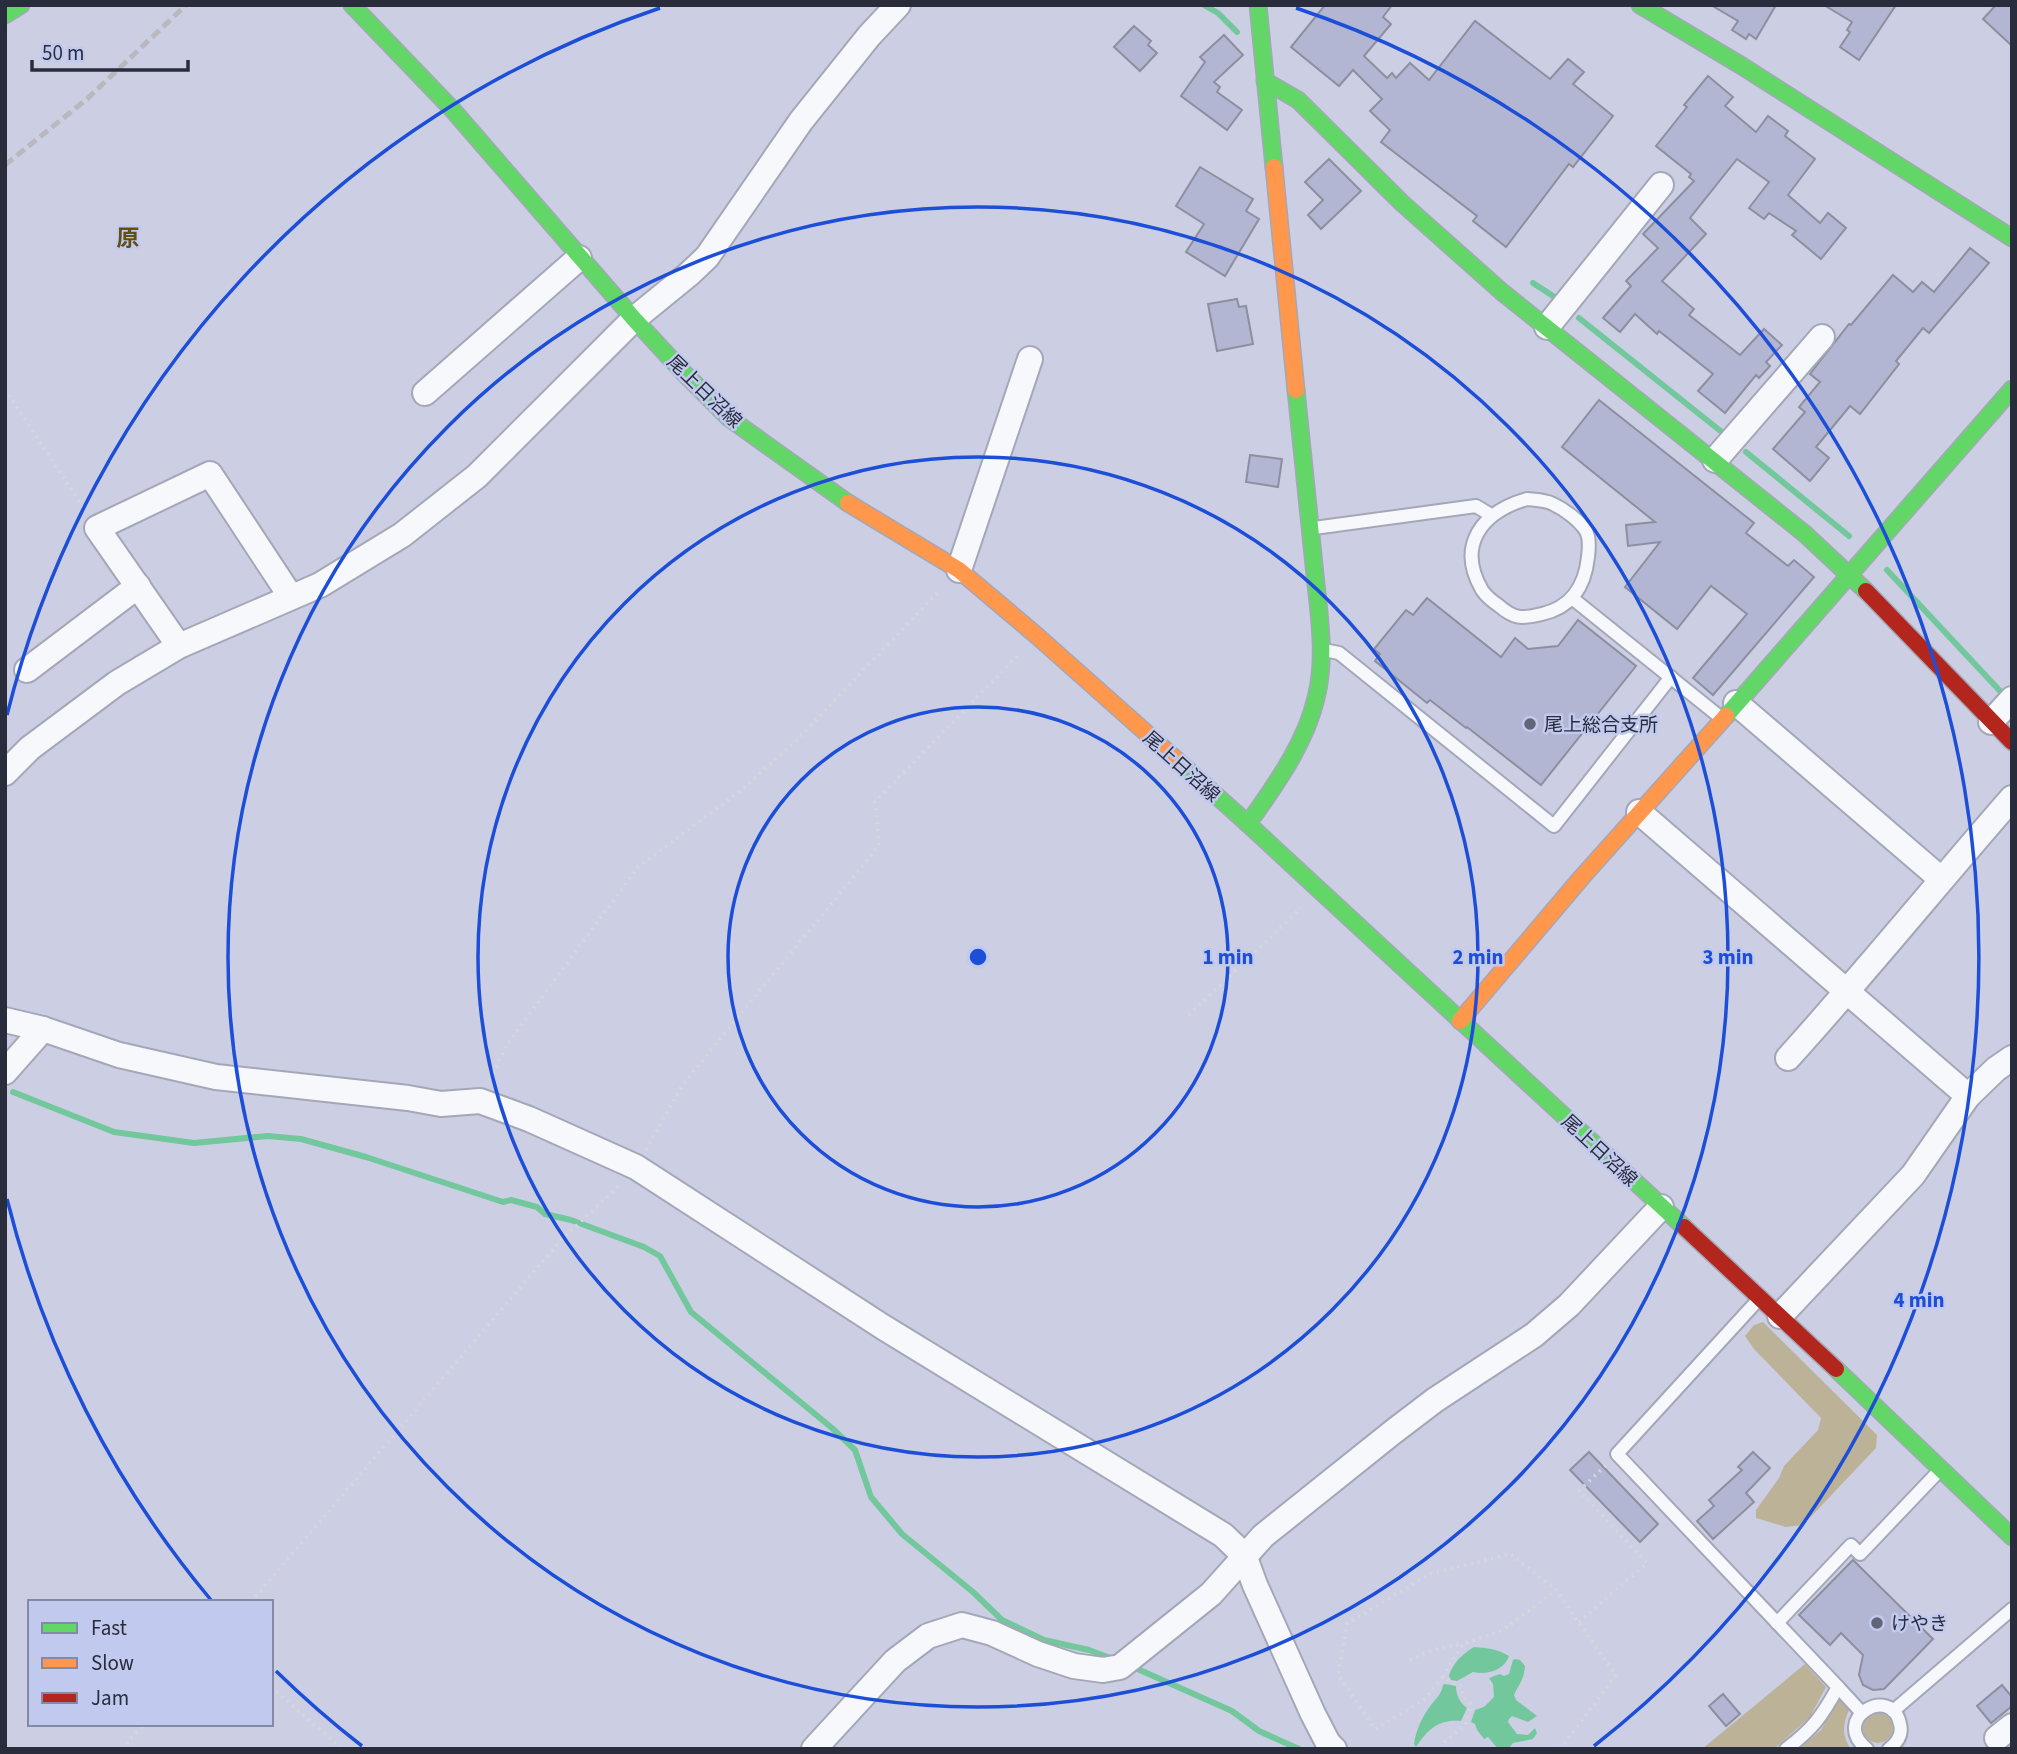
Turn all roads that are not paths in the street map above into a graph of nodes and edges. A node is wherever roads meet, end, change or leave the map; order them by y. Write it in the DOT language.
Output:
graph roads {
  1 [pos="21,5"];
  2 [pos="352,5"];
  3 [pos="898,5"];
  4 [pos="1258,5"];
  5 [pos="1640,5"];
  6 [pos="5,15"];
  7 [pos="1265,81"];
  8 [pos="1661,185"];
  9 [pos="2012,238"];
  10 [pos="579,258"];
  11 [pos="634,319"];
  12 [pos="1547,327"];
  13 [pos="1822,337"];
  14 [pos="1030,359"];
  15 [pos="2012,389"];
  16 [pos="425,393"];
  17 [pos="1715,460"];
  18 [pos="1490,516"];
  19 [pos="1310,528"];
  20 [pos="959,570"];
  21 [pos="1849,574"];
  22 [pos="138,586"];
  23 [pos="292,597"];
  24 [pos="1573,598"];
  25 [pos="179,646"];
  26 [pos="1320,649"];
  27 [pos="27,670"];
  28 [pos="1671,677"];
  29 [pos="2012,699"];
  30 [pos="1730,711"];
  31 [pos="1991,722"];
  32 [pos="2012,742"];
  33 [pos="5,773"];
  34 [pos="2012,798"];
  35 [pos="1639,812"];
  36 [pos="1248,824"];
  37 [pos="1941,879"];
  38 [pos="1847,993"];
  39 [pos="5,1020"];
  40 [pos="1460,1021"];
  41 [pos="43,1029"];
  42 [pos="1788,1058"];
  43 [pos="2012,1058"];
  44 [pos="5,1072"];
  45 [pos="1968,1096"];
  46 [pos="1661,1207"];
  47 [pos="1760,1298"];
  48 [pos="1780,1316"];
  49 [pos="1940,1470"];
  50 [pos="2012,1537"];
  51 [pos="1244,1555"];
  52 [pos="2012,1609"];
  53 [pos="1777,1623"];
  54 [pos="1838,1687"];
  55 [pos="1893,1711"];
  56 [pos="1862,1713"];
  57 [pos="1894,1747"];
  58 [pos="814,1749"];
  59 [pos="1334,1749"];
  60 [pos="1786,1749"];
  61 [pos="1867,1749"];
  1 -- 6 [label="street"];
  2 -- 10 [label="street, 尾上日沼線"];
  3 -- 11 [label="street"];
  4 -- 7 [label="street"];
  5 -- 9 [label="street"];
  7 -- 12 [label="street"];
  7 -- 19 [label="street"];
  8 -- 12 [label="street"];
  10 -- 11 [label="street, 尾上日沼線"];
  10 -- 16 [label="street"];
  11 -- 20 [label="street, 尾上日沼線"];
  11 -- 23 [label="street"];
  12 -- 17 [label="street"];
  13 -- 17 [label="street"];
  14 -- 20 [label="street"];
  15 -- 21 [label="street"];
  17 -- 21 [label="street"];
  18 -- 19 [label="lane"];
  18 -- 24 [label="lane"];
  18 -- 24 [label="lane"];
  19 -- 26 [label="street"];
  20 -- 36 [label="street, 尾上日沼線"];
  21 -- 30 [label="street"];
  21 -- 31 [label="street"];
  22 -- 23 [label="street"];
  22 -- 25 [label="street"];
  22 -- 27 [label="street"];
  23 -- 25 [label="street"];
  24 -- 28 [label="lane"];
  25 -- 33 [label="street"];
  26 -- 28 [label="lane"];
  26 -- 36 [label="street"];
  28 -- 30 [label="lane"];
  29 -- 31 [label="street"];
  30 -- 35 [label="street"];
  30 -- 37 [label="street"];
  31 -- 32 [label="street"];
  34 -- 37 [label="street"];
  35 -- 38 [label="street"];
  35 -- 40 [label="street"];
  36 -- 40 [label="street, 尾上日沼線"];
  37 -- 38 [label="street"];
  38 -- 42 [label="street"];
  38 -- 45 [label="street"];
  39 -- 41 [label="street"];
  40 -- 46 [label="street, 尾上日沼線"];
  41 -- 44 [label="street"];
  41 -- 51 [label="street"];
  43 -- 45 [label="street"];
  45 -- 48 [label="street"];
  46 -- 47 [label="street, 尾上日沼線"];
  46 -- 51 [label="street"];
  47 -- 48 [label="street, 尾上日沼線"];
  47 -- 53 [label="lane"];
  48 -- 49 [label="street, 尾上日沼線"];
  49 -- 50 [label="street, 尾上日沼線"];
  49 -- 53 [label="lane"];
  51 -- 58 [label="street"];
  51 -- 59 [label="street"];
  52 -- 55 [label="lane"];
  53 -- 54 [label="lane"];
  54 -- 56 [label="lane"];
  54 -- 60 [label="lane"];
  55 -- 56 [label="lane"];
  55 -- 57 [label="lane"];
  56 -- 61 [label="lane"];
}
